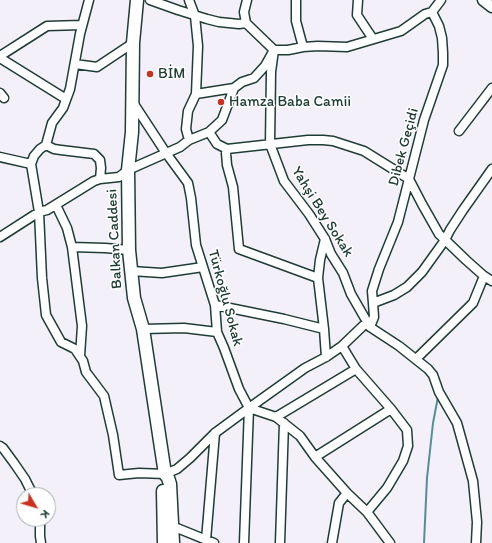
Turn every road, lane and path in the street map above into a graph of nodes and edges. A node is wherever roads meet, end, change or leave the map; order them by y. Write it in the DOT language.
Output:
graph roads {
  1 [pos="89,0"];
  2 [pos="137,0"];
  3 [pos="150,0"];
  4 [pos="189,0"];
  5 [pos="247,0"];
  6 [pos="296,0"];
  7 [pos="358,0"];
  8 [pos="441,0"];
  9 [pos="483,0"];
  10 [pos="492,7"];
  11 [pos="432,12"];
  12 [pos="196,16"];
  13 [pos="246,23"];
  14 [pos="82,25"];
  15 [pos="373,39"];
  16 [pos="133,43"];
  17 [pos="303,47"];
  18 [pos="274,50"];
  19 [pos="0,57"];
  20 [pos="75,64"];
  21 [pos="234,88"];
  22 [pos="492,88"];
  23 [pos="196,94"];
  24 [pos="66,99"];
  25 [pos="132,100"];
  26 [pos="459,131"];
  27 [pos="209,132"];
  28 [pos="189,140"];
  29 [pos="270,144"];
  30 [pos="46,145"];
  31 [pos="227,149"];
  32 [pos="166,153"];
  33 [pos="0,157"];
  34 [pos="31,164"];
  35 [pos="128,170"];
  36 [pos="492,170"];
  37 [pos="100,179"];
  38 [pos="409,179"];
  39 [pos="56,205"];
  40 [pos="38,212"];
  41 [pos="0,237"];
  42 [pos="325,239"];
  43 [pos="445,240"];
  44 [pos="72,247"];
  45 [pos="129,250"];
  46 [pos="203,266"];
  47 [pos="131,271"];
  48 [pos="484,276"];
  49 [pos="318,278"];
  50 [pos="492,281"];
  51 [pos="373,303"];
  52 [pos="215,305"];
  53 [pos="370,327"];
  54 [pos="143,328"];
  55 [pos="324,329"];
  56 [pos="217,332"];
  57 [pos="342,346"];
  58 [pos="80,356"];
  59 [pos="326,357"];
  60 [pos="416,359"];
  61 [pos="356,369"];
  62 [pos="249,408"];
  63 [pos="391,409"];
  64 [pos="276,417"];
  65 [pos="284,423"];
  66 [pos="216,434"];
  67 [pos="0,446"];
  68 [pos="315,457"];
  69 [pos="165,474"];
  70 [pos="29,487"];
  71 [pos="346,493"];
  72 [pos="367,512"];
  73 [pos="172,526"];
  74 [pos="40,527"];
  75 [pos="206,540"];
  76 [pos="41,543"];
  77 [pos="164,543"];
  78 [pos="173,543"];
  79 [pos="214,543"];
  80 [pos="244,543"];
  81 [pos="280,543"];
  82 [pos="332,543"];
  83 [pos="390,543"];
  84 [pos="476,543"];
  1 -- 14 [label="street"];
  2 -- 16 [label="main road, Balkan Caddesi"];
  3 -- 12 [label="street"];
  4 -- 12 [label="street"];
  5 -- 13 [label="street"];
  6 -- 17 [label="street"];
  7 -- 15 [label="street"];
  8 -- 11 [label="street"];
  9 -- 10 [label="street"];
  11 -- 15 [label="street"];
  11 -- 38 [label="street, Dibek Geçidi"];
  12 -- 13 [label="street"];
  12 -- 23 [label="street"];
  13 -- 18 [label="street"];
  14 -- 19 [label="street"];
  14 -- 20 [label="street"];
  15 -- 17 [label="street"];
  16 -- 20 [label="street"];
  16 -- 25 [label="main road, Balkan Caddesi"];
  17 -- 18 [label="street"];
  18 -- 21 [label="street"];
  18 -- 29 [label="street, Yahşi Bey Sokak"];
  19 -- 24 [label="street"];
  20 -- 24 [label="street"];
  21 -- 23 [label="street"];
  21 -- 27 [label="street"];
  22 -- 26 [label="street"];
  23 -- 28 [label="street"];
  24 -- 30 [label="street"];
  25 -- 32 [label="street, Türkoğlu Sokak"];
  25 -- 35 [label="main road, Balkan Caddesi"];
  27 -- 28 [label="street"];
  27 -- 31 [label="street"];
  28 -- 32 [label="street"];
  29 -- 31 [label="street"];
  29 -- 38 [label="street"];
  29 -- 42 [label="street, Yahşi Bey Sokak"];
  30 -- 34 [label="street"];
  30 -- 37 [label="street"];
  31 -- 49 [label="street"];
  32 -- 35 [label="street"];
  32 -- 46 [label="street, Türkoğlu Sokak"];
  33 -- 34 [label="street"];
  34 -- 40 [label="street"];
  35 -- 37 [label="street"];
  35 -- 45 [label="main road, Balkan Caddesi"];
  36 -- 43 [label="street"];
  37 -- 39 [label="street"];
  38 -- 43 [label="street"];
  38 -- 51 [label="street, Dibek Geçidi"];
  39 -- 40 [label="street"];
  39 -- 44 [label="street"];
  40 -- 41 [label="street"];
  40 -- 58 [label="street"];
  42 -- 49 [label="street"];
  42 -- 53 [label="street, Yahşi Bey Sokak"];
  43 -- 48 [label="street"];
  43 -- 51 [label="street"];
  44 -- 45 [label="street"];
  44 -- 58 [label="street"];
  45 -- 47 [label="main road, Balkan Caddesi"];
  46 -- 47 [label="street"];
  46 -- 52 [label="street, Türkoğlu Sokak"];
  47 -- 54 [label="main road, Balkan Caddesi"];
  48 -- 50 [label="street"];
  48 -- 60 [label="street"];
  49 -- 55 [label="street"];
  51 -- 53 [label="street, Dibek Geçidi"];
  52 -- 55 [label="street"];
  52 -- 56 [label="street, Türkoğlu Sokak"];
  53 -- 57 [label="street"];
  53 -- 60 [label="street"];
  54 -- 56 [label="street"];
  54 -- 69 [label="main road, Balkan Caddesi"];
  55 -- 59 [label="street"];
  56 -- 62 [label="street, Türkoğlu Sokak"];
  57 -- 59 [label="street"];
  57 -- 61 [label="street"];
  58 -- 69 [label="street"];
  59 -- 62 [label="street"];
  60 -- 84 [label="street"];
  61 -- 63 [label="street"];
  61 -- 64 [label="street"];
  62 -- 64 [label="street"];
  62 -- 66 [label="street"];
  62 -- 80 [label="street"];
  63 -- 68 [label="street"];
  63 -- 72 [label="street"];
  64 -- 65 [label="street"];
  65 -- 68 [label="street"];
  65 -- 81 [label="street"];
  66 -- 69 [label="street"];
  66 -- 75 [label="street"];
  67 -- 70 [label="street"];
  68 -- 71 [label="street"];
  69 -- 73 [label="main road, Balkan Caddesi"];
  69 -- 77 [label="main road, Balkan Caddesi"];
  71 -- 72 [label="street"];
  71 -- 82 [label="street"];
  72 -- 83 [label="street"];
  73 -- 75 [label="street"];
  73 -- 78 [label="main road, Balkan Caddesi"];
  74 -- 76 [label="street"];
  75 -- 79 [label="street"];
}
